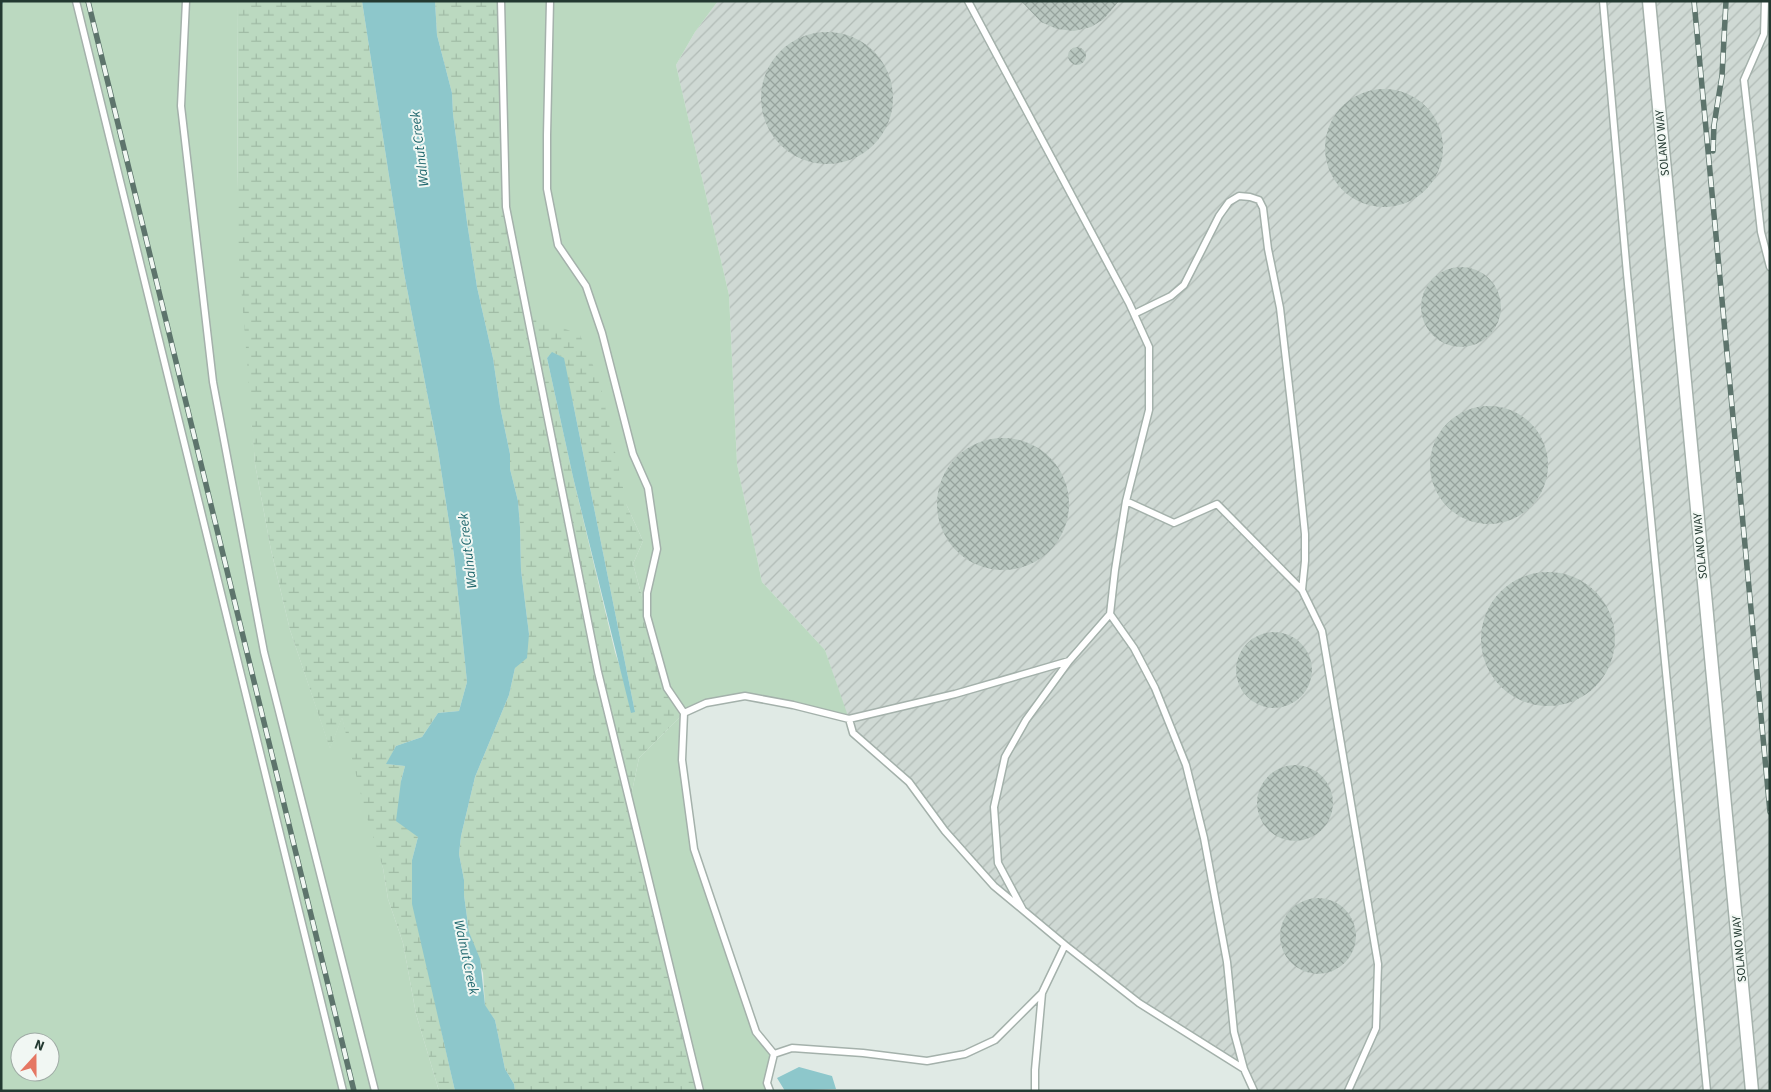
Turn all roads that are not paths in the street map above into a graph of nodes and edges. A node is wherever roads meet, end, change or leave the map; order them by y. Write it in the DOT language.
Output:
graph roads {
  1 [pos="76,1"];
  2 [pos="186,1"];
  3 [pos="501,1"];
  4 [pos="550,1"];
  5 [pos="968,1"];
  6 [pos="1603,1"];
  7 [pos="1649,1"];
  8 [pos="1765,1"];
  9 [pos="1770,267"];
  10 [pos="1134,314"];
  11 [pos="1126,501"];
  12 [pos="1302,590"];
  13 [pos="1110,614"];
  14 [pos="1069,661"];
  15 [pos="684,713"];
  16 [pos="849,719"];
  17 [pos="1023,910"];
  18 [pos="1065,944"];
  19 [pos="1042,993"];
  20 [pos="774,1054"];
  21 [pos="1244,1069"];
  22 [pos="343,1091"];
  23 [pos="375,1091"];
  24 [pos="700,1091"];
  25 [pos="770,1091"];
  26 [pos="1035,1091"];
  27 [pos="1254,1091"];
  28 [pos="1348,1091"];
  29 [pos="1707,1091"];
  30 [pos="1752,1091"];
  1 -- 22 [label="lane"];
  2 -- 23 [label="lane"];
  3 -- 24 [label="lane"];
  4 -- 15 [label="lane"];
  5 -- 10 [label="lane"];
  6 -- 29 [label="lane"];
  7 -- 30 [label="street, SOLANO WAY"];
  8 -- 9 [label="lane"];
  10 -- 11 [label="lane"];
  10 -- 12 [label="lane"];
  11 -- 12 [label="lane"];
  11 -- 13 [label="lane"];
  12 -- 28 [label="lane"];
  13 -- 14 [label="lane"];
  13 -- 21 [label="lane"];
  14 -- 16 [label="lane"];
  14 -- 17 [label="lane"];
  15 -- 16 [label="lane"];
  15 -- 20 [label="lane"];
  16 -- 17 [label="lane"];
  17 -- 18 [label="lane"];
  18 -- 19 [label="lane"];
  18 -- 21 [label="lane"];
  19 -- 20 [label="lane"];
  19 -- 26 [label="lane"];
  20 -- 25 [label="lane"];
  21 -- 27 [label="lane"];
}
